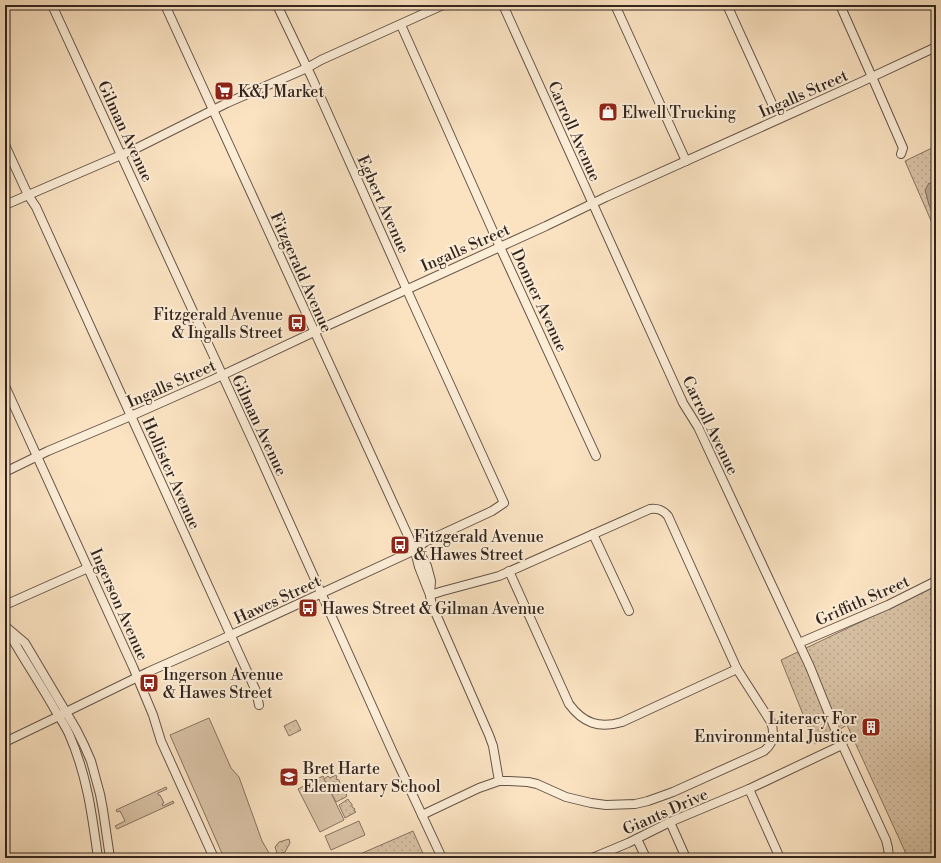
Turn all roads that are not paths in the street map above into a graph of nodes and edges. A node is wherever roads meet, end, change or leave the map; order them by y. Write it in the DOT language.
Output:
graph roads {
  1 [pos="52,5"];
  2 [pos="165,5"];
  3 [pos="277,5"];
  4 [pos="443,5"];
  5 [pos="503,5"];
  6 [pos="615,5"];
  7 [pos="727,5"];
  8 [pos="840,5"];
  9 [pos="401,25"];
  10 [pos="936,47"];
  11 [pos="307,68"];
  12 [pos="872,76"];
  13 [pos="774,108"];
  14 [pos="214,110"];
  15 [pos="5,145"];
  16 [pos="902,151"];
  17 [pos="122,155"];
  18 [pos="686,161"];
  19 [pos="28,195"];
  20 [pos="593,204"];
  21 [pos="5,205"];
  22 [pos="500,247"];
  23 [pos="406,289"];
  24 [pos="314,332"];
  25 [pos="222,375"];
  26 [pos="5,386"];
  27 [pos="131,416"];
  28 [pos="37,456"];
  29 [pos="596,456"];
  30 [pos="5,472"];
  31 [pos="504,503"];
  32 [pos="594,534"];
  33 [pos="415,550"];
  34 [pos="88,568"];
  35 [pos="509,571"];
  36 [pos="936,581"];
  37 [pos="321,594"];
  38 [pos="430,596"];
  39 [pos="5,605"];
  40 [pos="628,611"];
  41 [pos="5,626"];
  42 [pos="231,635"];
  43 [pos="799,643"];
  44 [pos="737,669"];
  45 [pos="137,677"];
  46 [pos="259,705"];
  47 [pos="62,714"];
  48 [pos="5,742"];
  49 [pos="842,745"];
  50 [pos="500,781"];
  51 [pos="749,788"];
  52 [pos="422,815"];
  53 [pos="670,822"];
  54 [pos="637,839"];
  55 [pos="98,858"];
  56 [pos="110,858"];
  57 [pos="214,858"];
  58 [pos="442,858"];
  59 [pos="592,858"];
  60 [pos="646,858"];
  61 [pos="686,858"];
  62 [pos="780,858"];
  63 [pos="889,858"];
  1 -- 17 [label="street, Gilman Avenue"];
  2 -- 14 [label="street, Fitzgerald Avenue"];
  3 -- 11 [label="street, Egbert Avenue"];
  4 -- 9 [label="street"];
  5 -- 20 [label="street, Carroll Avenue"];
  6 -- 18 [label="street"];
  7 -- 13 [label="street"];
  8 -- 12 [label="street"];
  9 -- 11 [label="street"];
  9 -- 22 [label="street, Donner Avenue"];
  10 -- 12 [label="street, Ingalls Street"];
  11 -- 14 [label="street"];
  11 -- 23 [label="street, Egbert Avenue"];
  12 -- 16 [label="street"];
  12 -- 18 [label="street, Ingalls Street"];
  14 -- 17 [label="street"];
  14 -- 24 [label="street, Fitzgerald Avenue"];
  15 -- 19 [label="street, Hollister Avenue"];
  17 -- 19 [label="street"];
  17 -- 25 [label="street, Gilman Avenue"];
  18 -- 20 [label="street, Ingalls Street"];
  19 -- 21 [label="street"];
  19 -- 27 [label="street, Hollister Avenue"];
  20 -- 22 [label="street, Ingalls Street"];
  20 -- 43 [label="street, Carroll Avenue"];
  22 -- 23 [label="street, Ingalls Street"];
  22 -- 29 [label="street, Donner Avenue"];
  23 -- 24 [label="street, Ingalls Street"];
  23 -- 31 [label="street, Egbert Avenue"];
  24 -- 25 [label="street, Ingalls Street"];
  24 -- 33 [label="street, Fitzgerald Avenue"];
  25 -- 27 [label="street, Ingalls Street"];
  25 -- 37 [label="street, Gilman Avenue"];
  26 -- 28 [label="street, Ingerson Avenue"];
  27 -- 28 [label="street, Ingalls Street"];
  27 -- 42 [label="street, Hollister Avenue"];
  28 -- 30 [label="street, Ingalls Street"];
  28 -- 34 [label="street, Ingerson Avenue"];
  31 -- 33 [label="street, Hawes Street"];
  32 -- 35 [label="street"];
  32 -- 40 [label="street"];
  32 -- 44 [label="street"];
  33 -- 37 [label="street, Hawes Street"];
  33 -- 38 [label="street, Fitzgerald Avenue"];
  34 -- 39 [label="street"];
  34 -- 45 [label="street, Ingerson Avenue"];
  35 -- 38 [label="street"];
  35 -- 44 [label="street"];
  36 -- 43 [label="street, Griffith Street"];
  37 -- 42 [label="street, Hawes Street"];
  37 -- 52 [label="street, Gilman Avenue"];
  38 -- 50 [label="street, Fitzgerald Avenue"];
  41 -- 47 [label="street"];
  42 -- 45 [label="street, Hawes Street"];
  42 -- 46 [label="street, Hollister Avenue"];
  43 -- 49 [label="street, Carroll Avenue"];
  44 -- 50 [label="street"];
  45 -- 47 [label="street, Hawes Street"];
  45 -- 57 [label="street, Ingerson Avenue"];
  47 -- 48 [label="street, Hawes Street"];
  47 -- 55 [label="street"];
  47 -- 56 [label="street"];
  49 -- 51 [label="street, Giants Drive"];
  49 -- 63 [label="street, Carroll Avenue"];
  50 -- 52 [label="street"];
  51 -- 53 [label="street, Giants Drive"];
  51 -- 62 [label="street"];
  52 -- 58 [label="street, Gilman Avenue"];
  53 -- 54 [label="street, Giants Drive"];
  53 -- 61 [label="street"];
  54 -- 59 [label="street, Giants Drive"];
  54 -- 60 [label="street"];
}
